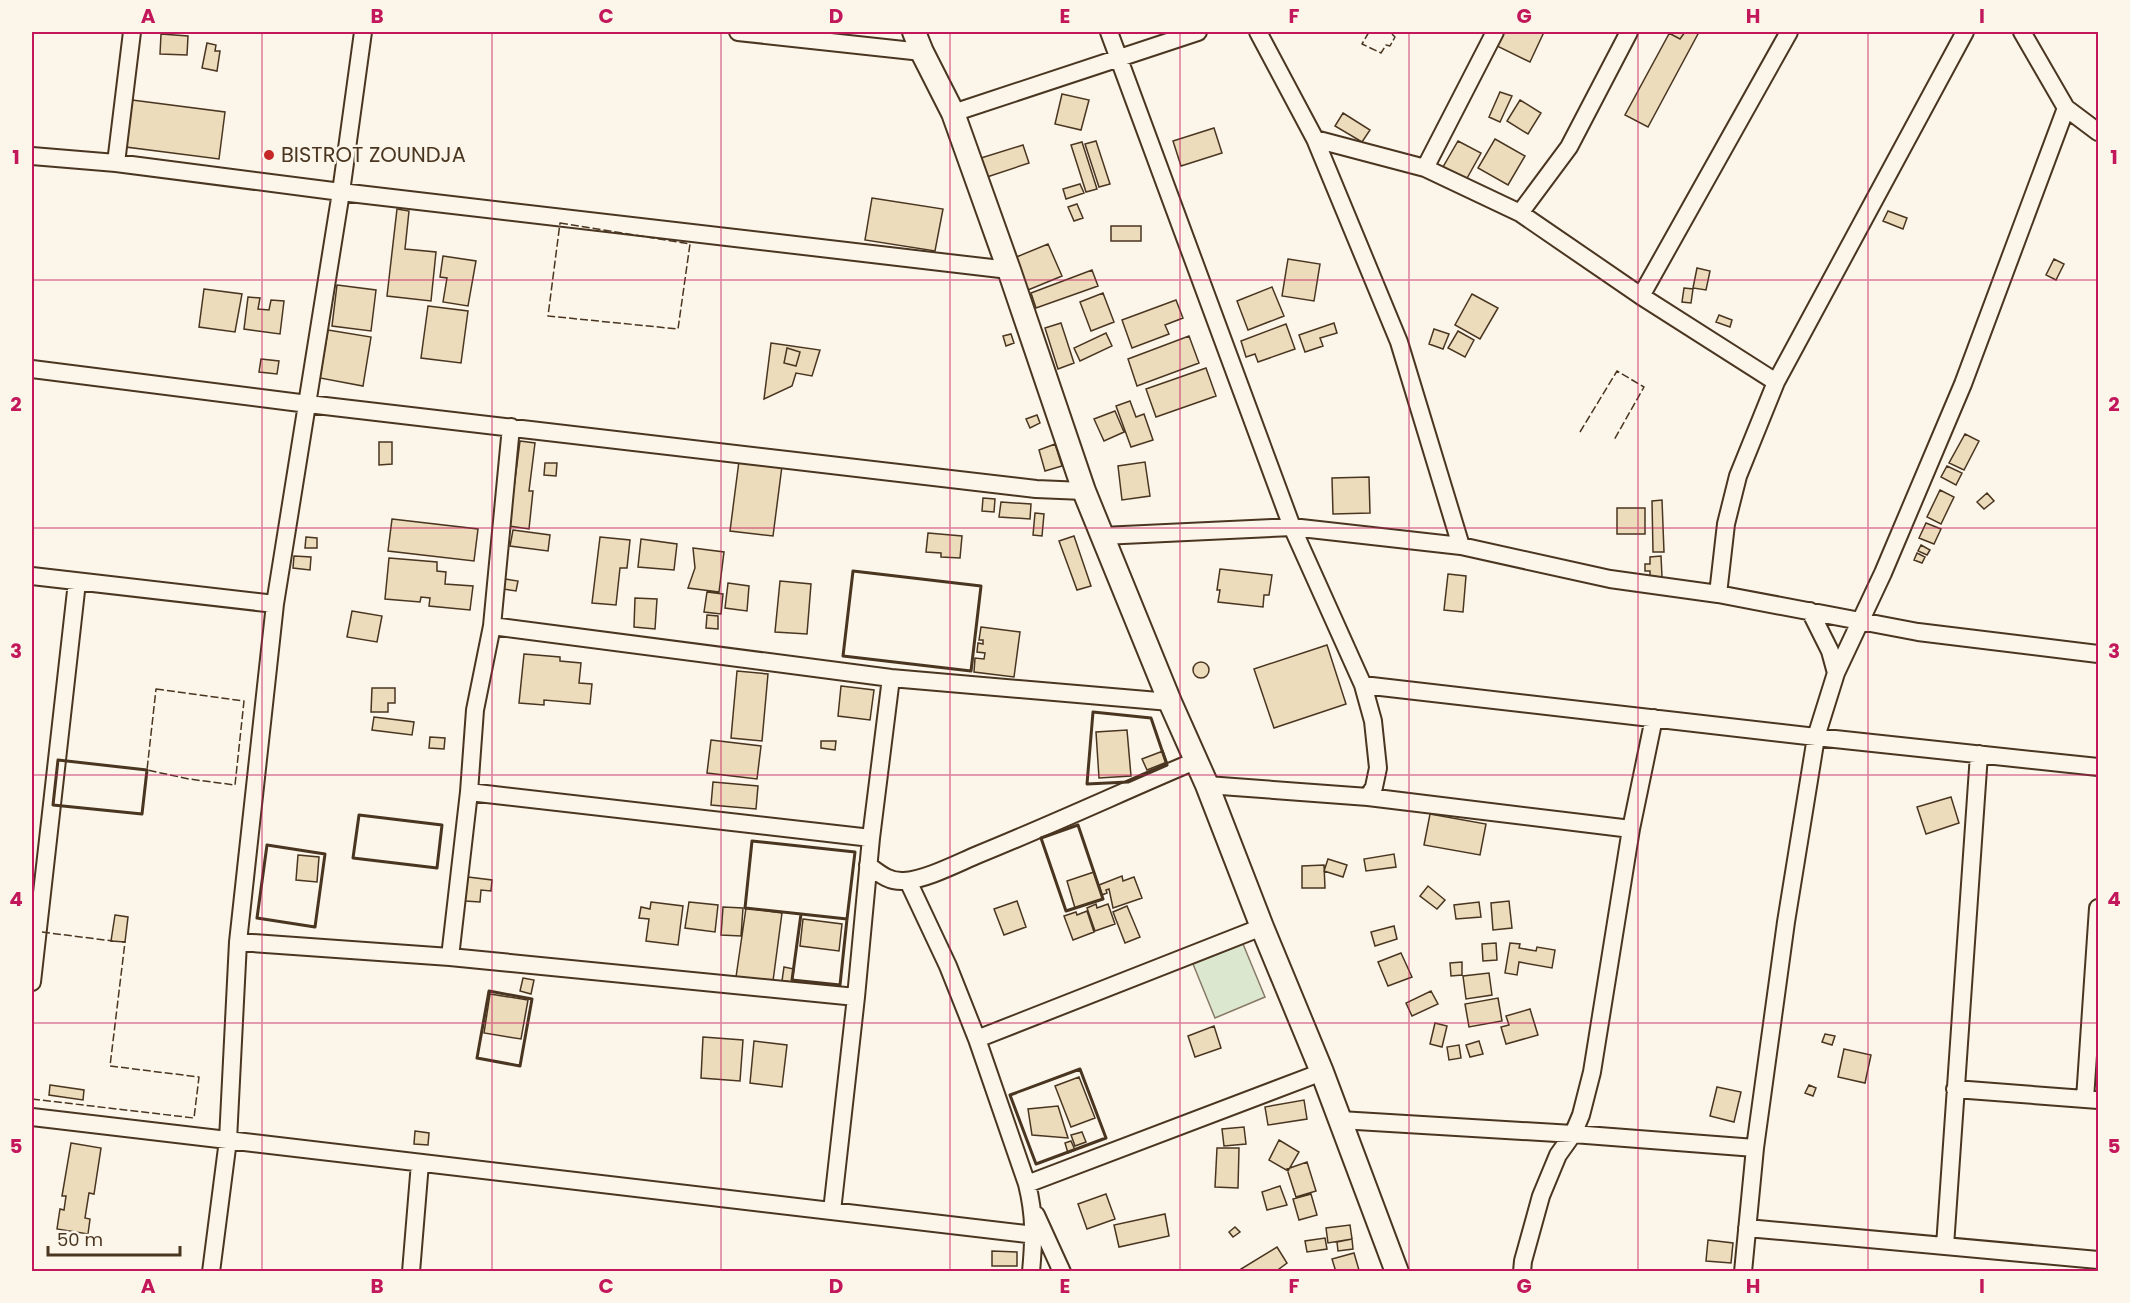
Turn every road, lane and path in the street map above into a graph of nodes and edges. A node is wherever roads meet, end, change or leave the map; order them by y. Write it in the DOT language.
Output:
graph roads {
  1 [pos="132,32"];
  2 [pos="363,32"];
  3 [pos="738,32"];
  4 [pos="1109,32"];
  5 [pos="1198,32"];
  6 [pos="1258,32"];
  7 [pos="1495,32"];
  8 [pos="1629,32"];
  9 [pos="1789,32"];
  10 [pos="1965,32"];
  11 [pos="2022,32"];
  12 [pos="918,42"];
  13 [pos="1119,59"];
  14 [pos="2066,108"];
  15 [pos="953,112"];
  16 [pos="2098,132"];
  17 [pos="1315,139"];
  18 [pos="32,156"];
  19 [pos="116,163"];
  20 [pos="1425,168"];
  21 [pos="341,192"];
  22 [pos="1520,213"];
  23 [pos="1009,270"];
  24 [pos="1641,296"];
  25 [pos="32,369"];
  26 [pos="1776,382"];
  27 [pos="308,404"];
  28 [pos="511,427"];
  29 [pos="1084,491"];
  30 [pos="1292,527"];
  31 [pos="1102,536"];
  32 [pos="1461,546"];
  33 [pos="32,576"];
  34 [pos="77,582"];
  35 [pos="1718,594"];
  36 [pos="275,604"];
  37 [pos="1810,611"];
  38 [pos="1861,621"];
  39 [pos="492,626"];
  40 [pos="2098,654"];
  41 [pos="1836,673"];
  42 [pos="891,678"];
  43 [pos="1363,685"];
  44 [pos="1170,702"];
  45 [pos="1654,718"];
  46 [pos="1816,738"];
  47 [pos="1979,754"];
  48 [pos="1195,761"];
  49 [pos="2091,766"];
  50 [pos="2098,779"];
  51 [pos="1207,785"];
  52 [pos="469,792"];
  53 [pos="1368,797"];
  54 [pos="1631,829"];
  55 [pos="871,838"];
  56 [pos="868,865"];
  57 [pos="908,881"];
  58 [pos="2098,908"];
  59 [pos="1262,927"];
  60 [pos="238,942"];
  61 [pos="450,957"];
  62 [pos="32,982"];
  63 [pos="856,997"];
  64 [pos="977,1039"];
  65 [pos="1322,1072"];
  66 [pos="1955,1089"];
  67 [pos="2092,1100"];
  68 [pos="32,1117"];
  69 [pos="1340,1120"];
  70 [pos="1573,1134"];
  71 [pos="228,1140"];
  72 [pos="1755,1148"];
  73 [pos="420,1162"];
  74 [pos="1027,1184"];
  75 [pos="1033,1208"];
  76 [pos="832,1211"];
  77 [pos="1747,1228"];
  78 [pos="1035,1235"];
  79 [pos="1945,1246"];
  80 [pos="2098,1260"];
  81 [pos="211,1272"];
  82 [pos="411,1272"];
  83 [pos="1031,1272"];
  84 [pos="1062,1272"];
  85 [pos="1397,1272"];
  86 [pos="1522,1272"];
  87 [pos="1743,1272"];
  1 -- 19 [label="street"];
  2 -- 21 [label="street"];
  3 -- 12 [label="street"];
  4 -- 13 [label="street"];
  5 -- 13 [label="street"];
  6 -- 17 [label="street"];
  7 -- 20 [label="street"];
  8 -- 22 [label="street"];
  9 -- 24 [label="street"];
  10 -- 26 [label="street"];
  11 -- 14 [label="street"];
  12 -- 15 [label="street"];
  13 -- 15 [label="street"];
  13 -- 30 [label="street"];
  14 -- 16 [label="street"];
  14 -- 38 [label="street"];
  15 -- 23 [label="street"];
  17 -- 20 [label="street"];
  17 -- 32 [label="street"];
  18 -- 19 [label="street"];
  19 -- 21 [label="street"];
  20 -- 22 [label="street"];
  21 -- 23 [label="street"];
  21 -- 27 [label="street"];
  22 -- 24 [label="street"];
  23 -- 29 [label="street"];
  24 -- 26 [label="street"];
  25 -- 27 [label="street"];
  26 -- 35 [label="street"];
  27 -- 28 [label="street"];
  27 -- 36 [label="street"];
  28 -- 29 [label="street"];
  28 -- 39 [label="street"];
  29 -- 31 [label="street"];
  30 -- 31 [label="street"];
  30 -- 32 [label="street"];
  30 -- 43 [label="street"];
  31 -- 44 [label="street"];
  32 -- 35 [label="street"];
  33 -- 34 [label="street"];
  34 -- 36 [label="street"];
  34 -- 62 [label="street"];
  35 -- 37 [label="street"];
  36 -- 60 [label="street"];
  37 -- 38 [label="street"];
  37 -- 41 [label="street"];
  38 -- 40 [label="street"];
  38 -- 41 [label="street"];
  39 -- 42 [label="street"];
  39 -- 52 [label="street"];
  41 -- 46 [label="street"];
  42 -- 44 [label="street"];
  42 -- 55 [label="street"];
  43 -- 45 [label="street"];
  43 -- 53 [label="street"];
  44 -- 48 [label="street"];
  45 -- 46 [label="street"];
  45 -- 54 [label="street"];
  46 -- 47 [label="street"];
  46 -- 72 [label="street"];
  47 -- 49 [label="street"];
  47 -- 66 [label="street"];
  48 -- 51 [label="street"];
  48 -- 57 [label="street"];
  49 -- 50 [label="street"];
  51 -- 53 [label="street"];
  51 -- 59 [label="street"];
  52 -- 55 [label="street"];
  52 -- 61 [label="street"];
  53 -- 54 [label="street"];
  54 -- 70 [label="street"];
  55 -- 56 [label="street"];
  56 -- 57 [label="street"];
  56 -- 63 [label="street"];
  57 -- 64 [label="street"];
  58 -- 67 [label="street"];
  59 -- 64 [label="street"];
  59 -- 65 [label="street"];
  60 -- 61 [label="street"];
  60 -- 71 [label="street"];
  61 -- 63 [label="street"];
  63 -- 76 [label="street"];
  64 -- 74 [label="street"];
  65 -- 69 [label="street"];
  65 -- 74 [label="street"];
  66 -- 67 [label="street"];
  66 -- 79 [label="street"];
  68 -- 71 [label="street"];
  69 -- 70 [label="street"];
  69 -- 85 [label="street"];
  70 -- 72 [label="street"];
  70 -- 86 [label="street"];
  71 -- 73 [label="street"];
  71 -- 81 [label="street"];
  72 -- 77 [label="street"];
  73 -- 76 [label="street"];
  73 -- 82 [label="street"];
  74 -- 75 [label="street"];
  75 -- 78 [label="street"];
  75 -- 84 [label="street"];
  76 -- 78 [label="street"];
  77 -- 79 [label="street"];
  77 -- 87 [label="street"];
  78 -- 83 [label="street"];
  79 -- 80 [label="street"];
}
